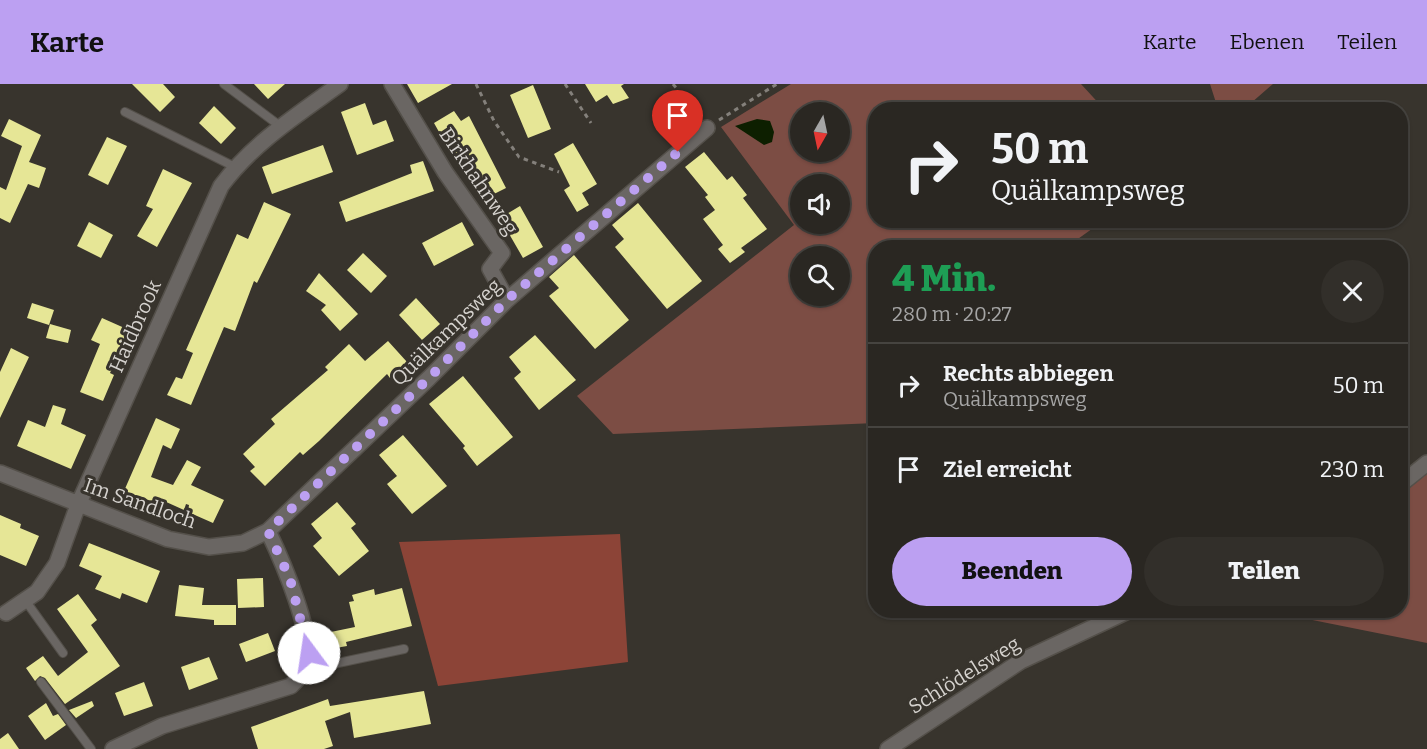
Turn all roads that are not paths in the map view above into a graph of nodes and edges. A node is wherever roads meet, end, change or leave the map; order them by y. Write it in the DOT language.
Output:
graph roads {
  1 [pos="224,84"];
  2 [pos="340,84"];
  3 [pos="392,84"];
  4 [pos="125,112"];
  5 [pos="280,126"];
  6 [pos="707,128"];
  7 [pos="235,167"];
  8 [pos="507,300"];
  9 [pos="1427,463"];
  10 [pos="0,473"];
  11 [pos="1408,478"];
  12 [pos="78,505"];
  13 [pos="268,531"];
  14 [pos="25,600"];
  15 [pos="6,613"];
  16 [pos="1113,618"];
  17 [pos="404,649"];
  18 [pos="63,653"];
  19 [pos="305,669"];
  20 [pos="41,682"];
  21 [pos="91,749"];
  22 [pos="113,749"];
  23 [pos="888,749"];
  1 -- 5 [label="lane"];
  2 -- 5 [label="street, Haidbrook"];
  3 -- 8 [label="street, Birkhahnweg"];
  4 -- 7 [label="lane"];
  5 -- 7 [label="street, Haidbrook"];
  6 -- 8 [label="street, Quälkampsweg"];
  7 -- 12 [label="street, Haidbrook"];
  8 -- 13 [label="street, Quälkampsweg"];
  9 -- 11 [label="street"];
  10 -- 12 [label="street, Im Sandloch"];
  12 -- 13 [label="street, Im Sandloch"];
  12 -- 14 [label="street, Haidbrook"];
  13 -- 19 [label="street"];
  14 -- 15 [label="street, Haidbrook"];
  14 -- 18 [label="lane"];
  16 -- 23 [label="street, Schlödelsweg"];
  17 -- 19 [label="lane"];
  19 -- 22 [label="street"];
  20 -- 21 [label="lane"];
}
